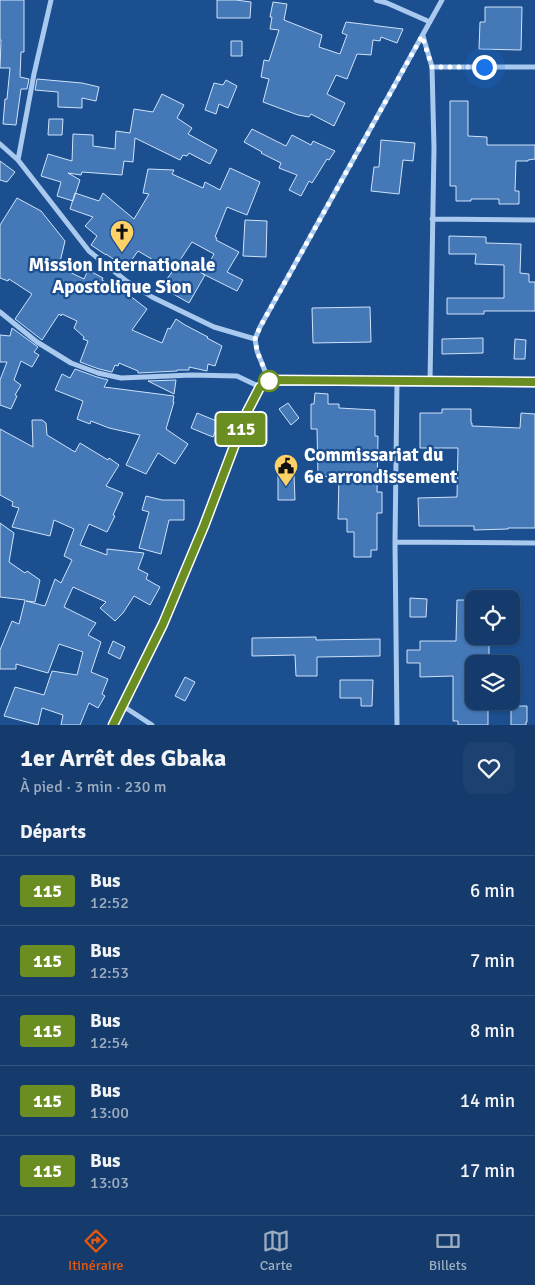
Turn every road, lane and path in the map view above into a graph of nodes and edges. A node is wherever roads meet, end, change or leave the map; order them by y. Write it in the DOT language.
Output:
graph roads {
  1 [pos="51,0"];
  2 [pos="376,0"];
  3 [pos="442,0"];
  4 [pos="430,22"];
  5 [pos="422,36"];
  6 [pos="432,67"];
  7 [pos="535,68"];
  8 [pos="0,144"];
  9 [pos="18,160"];
  10 [pos="432,219"];
  11 [pos="535,220"];
  12 [pos="0,312"];
  13 [pos="255,339"];
  14 [pos="269,380"];
  15 [pos="397,382"];
  16 [pos="430,382"];
  17 [pos="535,382"];
  18 [pos="260,387"];
  19 [pos="395,542"];
  20 [pos="535,543"];
  21 [pos="123,706"];
  22 [pos="113,725"];
  23 [pos="152,725"];
  24 [pos="397,725"];
  1 -- 9 [label="street"];
  2 -- 4 [label="street"];
  3 -- 4 [label="street"];
  4 -- 5 [label="street"];
  5 -- 6 [label="street"];
  5 -- 13 [label="street"];
  6 -- 7 [label="street"];
  6 -- 10 [label="street"];
  8 -- 9 [label="street"];
  9 -- 13 [label="street"];
  10 -- 11 [label="street"];
  10 -- 16 [label="street"];
  12 -- 18 [label="street"];
  13 -- 14 [label="street"];
  14 -- 15 [label="street"];
  14 -- 18 [label="street"];
  15 -- 16 [label="street"];
  15 -- 19 [label="street"];
  16 -- 17 [label="street"];
  18 -- 21 [label="street"];
  19 -- 20 [label="street"];
  19 -- 24 [label="street"];
  21 -- 22 [label="street"];
  21 -- 23 [label="street"];
}
